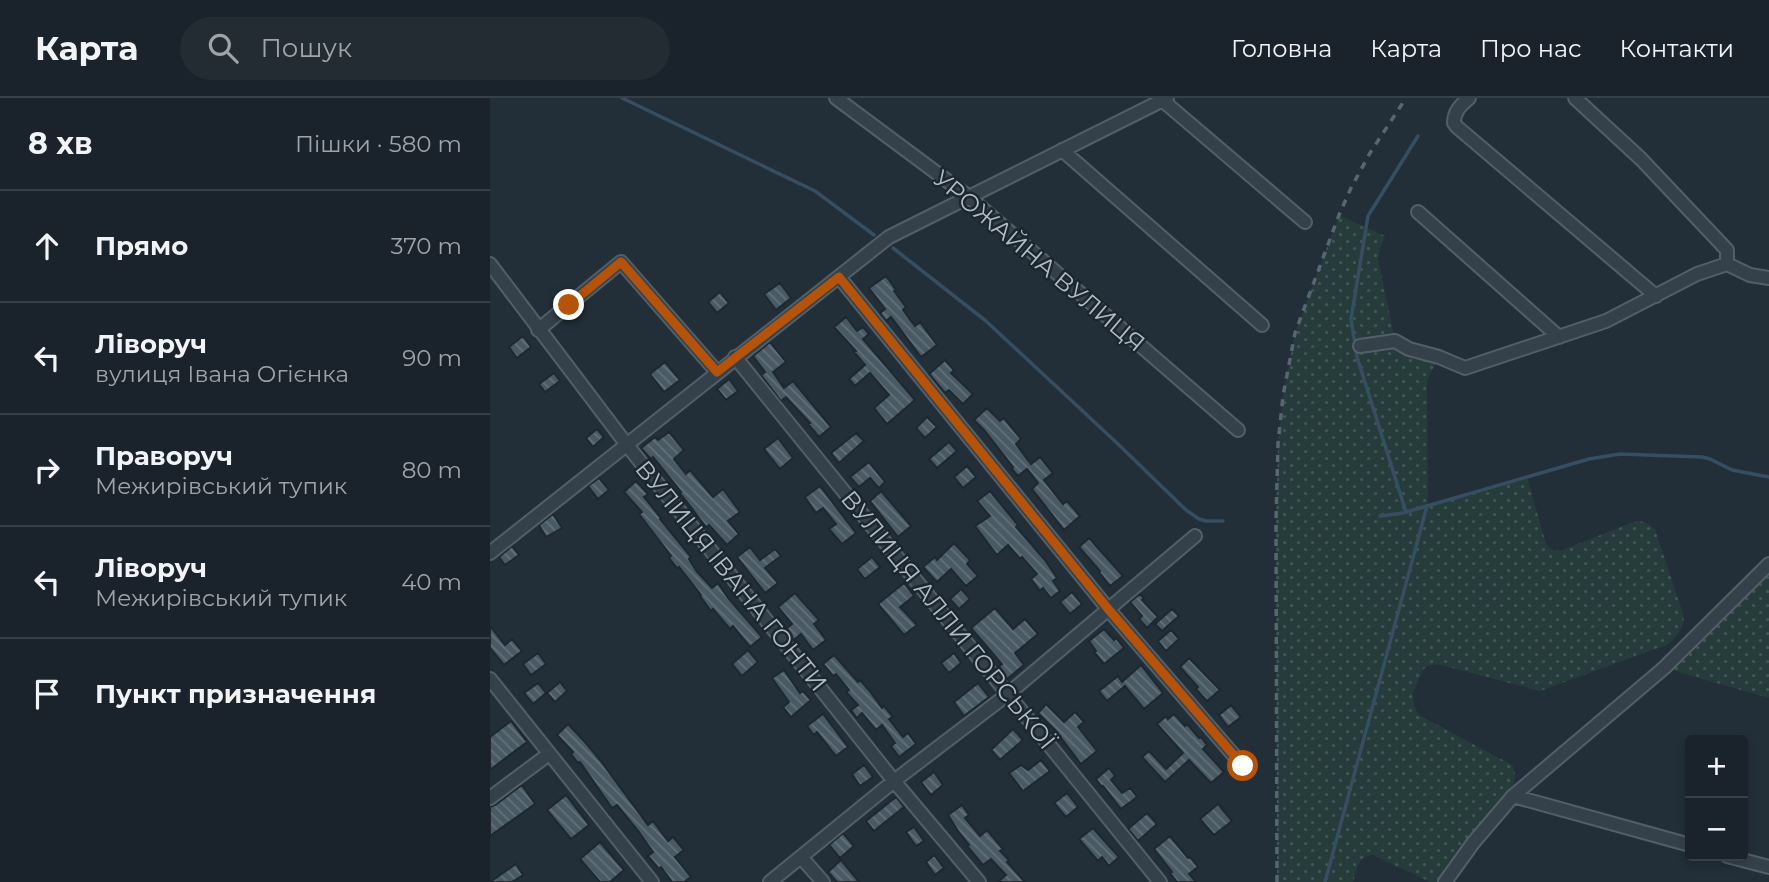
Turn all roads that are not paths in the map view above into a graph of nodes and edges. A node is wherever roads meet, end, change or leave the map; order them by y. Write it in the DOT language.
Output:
graph roads {
  1 [pos="1469,98"];
  2 [pos="1575,98"];
  3 [pos="1164,99"];
  4 [pos="844,100"];
  5 [pos="1062,150"];
  6 [pos="969,197"];
  7 [pos="1418,212"];
  8 [pos="1305,222"];
  9 [pos="490,264"];
  10 [pos="1727,264"];
  11 [pos="839,277"];
  12 [pos="1769,278"];
  13 [pos="1656,296"];
  14 [pos="1262,325"];
  15 [pos="538,330"];
  16 [pos="1559,337"];
  17 [pos="1360,346"];
  18 [pos="735,357"];
  19 [pos="717,372"];
  20 [pos="1238,430"];
  21 [pos="627,445"];
  22 [pos="1195,536"];
  23 [pos="490,553"];
  24 [pos="1769,564"];
  25 [pos="1109,610"];
  26 [pos="490,679"];
  27 [pos="1008,694"];
  28 [pos="550,754"];
  29 [pos="1243,766"];
  30 [pos="894,781"];
  31 [pos="1513,796"];
  32 [pos="490,798"];
  33 [pos="1685,844"];
  34 [pos="801,856"];
  35 [pos="1746,861"];
  36 [pos="1769,867"];
  37 [pos="652,882"];
  38 [pos="770,882"];
  39 [pos="823,882"];
  40 [pos="979,882"];
  41 [pos="1160,882"];
  42 [pos="1445,882"];
  1 -- 13 [label="street"];
  2 -- 10 [label="street"];
  3 -- 5 [label="street"];
  3 -- 8 [label="street"];
  4 -- 6 [label="street, УРОЖАЙНА ВУЛИЦЯ"];
  5 -- 6 [label="street"];
  5 -- 14 [label="street"];
  6 -- 11 [label="street"];
  6 -- 20 [label="street, УРОЖАЙНА ВУЛИЦЯ"];
  7 -- 16 [label="street"];
  9 -- 15 [label="street, ВУЛИЦЯ ІВАНА ГОНТИ"];
  10 -- 12 [label="street"];
  10 -- 13 [label="street"];
  11 -- 18 [label="street"];
  11 -- 25 [label="street"];
  13 -- 16 [label="street"];
  15 -- 19 [label="street"];
  15 -- 21 [label="street, ВУЛИЦЯ ІВАНА ГОНТИ"];
  16 -- 17 [label="street"];
  18 -- 19 [label="street"];
  18 -- 27 [label="street, ВУЛИЦЯ АЛЛИ ГОРСЬКОЇ"];
  19 -- 21 [label="street"];
  21 -- 23 [label="street"];
  21 -- 30 [label="street, ВУЛИЦЯ ІВАНА ГОНТИ"];
  22 -- 25 [label="street"];
  24 -- 31 [label="street"];
  25 -- 27 [label="street"];
  25 -- 29 [label="street"];
  26 -- 28 [label="street"];
  27 -- 30 [label="street"];
  27 -- 41 [label="street, ВУЛИЦЯ АЛЛИ ГОРСЬКОЇ"];
  28 -- 32 [label="street"];
  28 -- 37 [label="street"];
  30 -- 34 [label="street"];
  30 -- 40 [label="street, ВУЛИЦЯ ІВАНА ГОНТИ"];
  31 -- 33 [label="street"];
  31 -- 42 [label="street"];
  34 -- 38 [label="street"];
  34 -- 39 [label="street"];
  35 -- 36 [label="street"];
}
